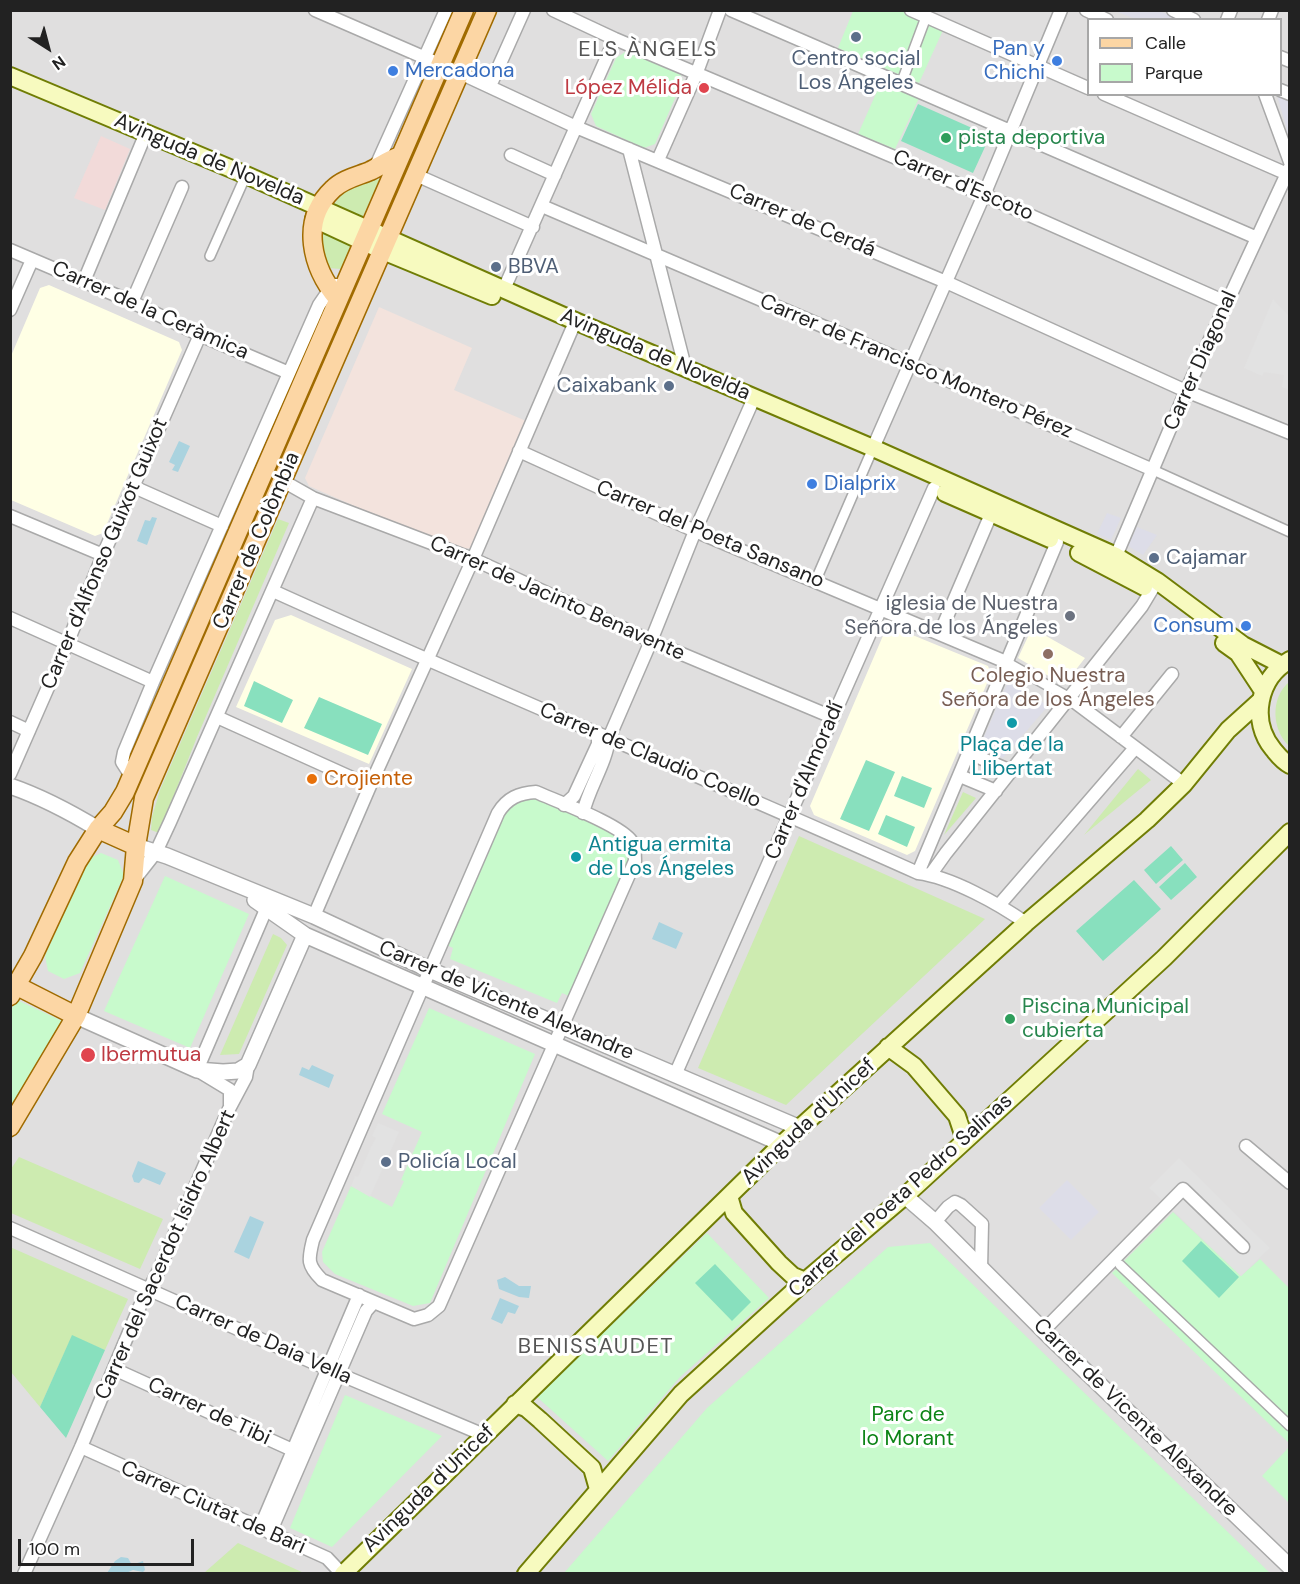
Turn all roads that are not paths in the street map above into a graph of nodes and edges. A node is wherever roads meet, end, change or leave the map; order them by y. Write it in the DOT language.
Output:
graph roads {
  1 [pos="315,10"];
  2 [pos="446,10"];
  3 [pos="464,10"];
  4 [pos="487,10"];
  5 [pos="524,10"];
  6 [pos="553,10"];
  7 [pos="720,10"];
  8 [pos="732,10"];
  9 [pos="911,10"];
  10 [pos="1061,10"];
  11 [pos="1086,10"];
  12 [pos="1173,10"];
  13 [pos="334,14"];
  14 [pos="928,14"];
  15 [pos="1103,18"];
  16 [pos="1190,18"];
  17 [pos="615,39"];
  18 [pos="432,61"];
  19 [pos="1037,65"];
  20 [pos="697,72"];
  21 [pos="460,73"];
  22 [pos="10,76"];
  23 [pos="901,84"];
  24 [pos="490,86"];
  25 [pos="1087,87"];
  26 [pos="1109,96"];
  27 [pos="1266,96"];
  28 [pos="576,127"];
  29 [pos="1010,131"];
  30 [pos="147,133"];
  31 [pos="629,149"];
  32 [pos="511,155"];
  33 [pos="400,156"];
  34 [pos="658,160"];
  35 [pos="1288,168"];
  36 [pos="375,169"];
  37 [pos="246,175"];
  38 [pos="416,175"];
  39 [pos="555,175"];
  40 [pos="182,187"];
  41 [pos="984,195"];
  42 [pos="542,206"];
  43 [pos="316,213"];
  44 [pos="533,227"];
  45 [pos="365,236"];
  46 [pos="1257,238"];
  47 [pos="385,244"];
  48 [pos="10,250"];
  49 [pos="210,256"];
  50 [pos="656,256"];
  51 [pos="32,260"];
  52 [pos="84,281"];
  53 [pos="946,282"];
  54 [pos="504,289"];
  55 [pos="334,294"];
  56 [pos="132,302"];
  57 [pos="1228,303"];
  58 [pos="10,310"];
  59 [pos="572,329"];
  60 [pos="200,335"];
  61 [pos="911,364"];
  62 [pos="685,367"];
  63 [pos="289,372"];
  64 [pos="1186,391"];
  65 [pos="752,402"];
  66 [pos="1290,433"];
  67 [pos="519,451"];
  68 [pos="871,453"];
  69 [pos="1153,470"];
  70 [pos="283,481"];
  71 [pos="134,487"];
  72 [pos="934,488"];
  73 [pos="313,498"];
  74 [pos="991,514"];
  75 [pos="10,516"];
  76 [pos="222,526"];
  77 [pos="695,531"];
  78 [pos="1290,532"];
  79 [pos="1057,543"];
  80 [pos="103,555"];
  81 [pos="1116,556"];
  82 [pos="473,559"];
  83 [pos="815,582"];
  84 [pos="1155,586"];
  85 [pos="273,591"];
  86 [pos="882,608"];
  87 [pos="10,618"];
  88 [pos="940,633"];
  89 [pos="651,641"];
  90 [pos="67,644"];
  91 [pos="427,661"];
  92 [pos="1006,662"];
  93 [pos="1286,662"];
  94 [pos="1172,674"];
  95 [pos="153,682"];
  96 [pos="1262,696"];
  97 [pos="1068,697"];
  98 [pos="217,717"];
  99 [pos="832,717"];
  100 [pos="10,722"];
  101 [pos="29,731"];
  102 [pos="604,735"];
  103 [pos="1121,737"];
  104 [pos="1135,748"];
  105 [pos="969,753"];
  106 [pos="1290,765"];
  107 [pos="1011,771"];
  108 [pos="10,774"];
  109 [pos="131,776"];
  110 [pos="960,776"];
  111 [pos="1184,784"];
  112 [pos="10,786"];
  113 [pos="370,786"];
  114 [pos="996,791"];
  115 [pos="564,804"];
  116 [pos="583,813"];
  117 [pos="790,816"];
  118 [pos="98,829"];
  119 [pos="1290,832"];
  120 [pos="932,841"];
  121 [pos="136,846"];
  122 [pos="949,848"];
  123 [pos="156,852"];
  124 [pos="925,874"];
  125 [pos="213,875"];
  126 [pos="133,881"];
  127 [pos="1000,904"];
  128 [pos="267,907"];
  129 [pos="314,916"];
  130 [pos="1026,923"];
  131 [pos="305,935"];
  132 [pos="430,970"];
  133 [pos="423,987"];
  134 [pos="12,989"];
  135 [pos="76,1016"];
  136 [pos="563,1026"];
  137 [pos="555,1045"];
  138 [pos="888,1047"];
  139 [pos="248,1065"];
  140 [pos="197,1070"];
  141 [pos="675,1074"];
  142 [pos="229,1109"];
  143 [pos="10,1127"];
  144 [pos="800,1128"];
  145 [pos="965,1140"];
  146 [pos="782,1144"];
  147 [pos="1246,1146"];
  148 [pos="1290,1183"];
  149 [pos="729,1196"];
  150 [pos="905,1196"];
  151 [pos="935,1222"];
  152 [pos="10,1228"];
  153 [pos="1243,1247"];
  154 [pos="1120,1265"];
  155 [pos="981,1269"];
  156 [pos="805,1281"];
  157 [pos="149,1289"];
  158 [pos="359,1295"];
  159 [pos="374,1302"];
  160 [pos="1044,1330"];
  161 [pos="114,1369"];
  162 [pos="327,1369"];
  163 [pos="339,1374"];
  164 [pos="515,1404"];
  165 [pos="1290,1426"];
  166 [pos="484,1435"];
  167 [pos="81,1447"];
  168 [pos="299,1453"];
  169 [pos="598,1489"];
  170 [pos="265,1531"];
  171 [pos="1290,1567"];
  172 [pos="24,1574"];
  173 [pos="342,1574"];
  174 [pos="526,1574"];
  1 -- 13 [label="street, Carrer de Cerdá"];
  2 -- 18 [label="street"];
  3 -- 18 [label="main road, Carrer de Colòmbia"];
  4 -- 21 [label="main road, Carrer de Colòmbia"];
  5 -- 24 [label="street"];
  6 -- 17 [label="street"];
  7 -- 20 [label="street"];
  8 -- 23 [label="street"];
  9 -- 14 [label="street"];
  10 -- 19 [label="street"];
  11 -- 15 [label="street"];
  12 -- 16 [label="street"];
  13 -- 18 [label="street, Carrer de Cerdá"];
  14 -- 19 [label="street"];
  14 -- 23 [label="street"];
  17 -- 20 [label="street, Carrer d'Escoto"];
  17 -- 28 [label="street"];
  18 -- 21 [label="street, Carrer de Cerdá"];
  18 -- 33 [label="main road, Carrer de Colòmbia"];
  18 -- 36 [label="street"];
  19 -- 25 [label="street"];
  19 -- 29 [label="street"];
  20 -- 34 [label="street"];
  20 -- 41 [label="street, Carrer d'Escoto"];
  21 -- 24 [label="street, Carrer de Cerdá"];
  21 -- 38 [label="main road, Carrer de Colòmbia"];
  22 -- 30 [label="main road, Avinguda de Novelda"];
  23 -- 29 [label="street"];
  24 -- 28 [label="street, Carrer de Cerdá"];
  26 -- 35 [label="street"];
  27 -- 35 [label="street"];
  28 -- 31 [label="street, Carrer de Cerdá"];
  28 -- 39 [label="street"];
  29 -- 41 [label="street"];
  29 -- 46 [label="street"];
  30 -- 37 [label="main road, Avinguda de Novelda"];
  30 -- 52 [label="street"];
  31 -- 34 [label="street, Carrer de Cerdá"];
  31 -- 50 [label="street"];
  32 -- 39 [label="street"];
  33 -- 36 [label="main road"];
  33 -- 45 [label="main road, Carrer de Colòmbia"];
  34 -- 53 [label="street, Carrer de Cerdá"];
  35 -- 46 [label="street, Carrer Diagonal"];
  36 -- 43 [label="main road"];
  37 -- 43 [label="main road, Avinguda de Novelda"];
  37 -- 49 [label="street"];
  38 -- 44 [label="street"];
  38 -- 47 [label="main road, Carrer de Colòmbia"];
  39 -- 42 [label="street"];
  40 -- 56 [label="street"];
  41 -- 53 [label="street"];
  41 -- 57 [label="street, Carrer d'Escoto"];
  42 -- 44 [label="street"];
  42 -- 50 [label="street, Carrer de Francisco Montero Pérez"];
  43 -- 45 [label="main road, Avinguda de Novelda"];
  43 -- 55 [label="main road"];
  44 -- 54 [label="street"];
  45 -- 47 [label="main road, Avinguda de Novelda"];
  45 -- 55 [label="main road, Carrer de Colòmbia"];
  46 -- 57 [label="street, Carrer Diagonal"];
  47 -- 54 [label="main road, Avinguda de Novelda"];
  47 -- 59 [label="main road, Avinguda de Novelda"];
  47 -- 70 [label="main road, Carrer de Colòmbia"];
  48 -- 51 [label="street, Carrer de la Ceràmica"];
  50 -- 61 [label="street, Carrer de Francisco Montero Pérez"];
  50 -- 62 [label="street"];
  51 -- 52 [label="street, Carrer de la Ceràmica"];
  51 -- 58 [label="street"];
  52 -- 56 [label="street, Carrer de la Ceràmica"];
  53 -- 61 [label="street"];
  53 -- 64 [label="street, Carrer de Cerdá"];
  54 -- 62 [label="main road, Avinguda de Novelda"];
  55 -- 63 [label="street, Carrer de Colòmbia"];
  55 -- 109 [label="main road, Carrer de Colòmbia"];
  56 -- 60 [label="street, Carrer de la Ceràmica"];
  57 -- 64 [label="street, Carrer Diagonal"];
  59 -- 65 [label="main road, Avinguda de Novelda"];
  59 -- 67 [label="street"];
  60 -- 63 [label="street, Carrer de la Ceràmica"];
  60 -- 71 [label="street, Carrer d'Alfonso Guixot Guixot"];
  61 -- 68 [label="street"];
  61 -- 69 [label="street, Carrer de Francisco Montero Pérez"];
  62 -- 65 [label="main road, Avinguda de Novelda"];
  63 -- 76 [label="street, Carrer de Colòmbia"];
  64 -- 66 [label="street, Carrer de Cerdá"];
  64 -- 69 [label="street, Carrer Diagonal"];
  65 -- 68 [label="main road, Avinguda de Novelda"];
  65 -- 77 [label="street"];
  67 -- 77 [label="street, Carrer del Poeta Sansano"];
  67 -- 82 [label="street"];
  68 -- 72 [label="main road, Avinguda de Novelda"];
  68 -- 81 [label="main road, Avinguda de Novelda"];
  68 -- 83 [label="street"];
  69 -- 78 [label="street, Carrer de Francisco Montero Pérez"];
  69 -- 81 [label="street, Carrer Diagonal"];
  70 -- 73 [label="street, Carrer de Jacinto Benavente"];
  70 -- 121 [label="main road, Carrer de Colòmbia"];
  71 -- 76 [label="street"];
  71 -- 80 [label="street, Carrer d'Alfonso Guixot Guixot"];
  72 -- 74 [label="main road, Avinguda de Novelda"];
  72 -- 86 [label="street, Carrer d'Almoradí"];
  73 -- 82 [label="street, Carrer de Jacinto Benavente"];
  73 -- 85 [label="street, Carrer de Colòmbia"];
  74 -- 79 [label="main road, Avinguda de Novelda"];
  74 -- 88 [label="street"];
  75 -- 80 [label="street"];
  76 -- 95 [label="street, Carrer de Colòmbia"];
  77 -- 83 [label="street, Carrer del Poeta Sansano"];
  77 -- 89 [label="street"];
  79 -- 84 [label="main road, Avinguda de Novelda"];
  79 -- 92 [label="street"];
  80 -- 90 [label="street, Carrer d'Alfonso Guixot Guixot"];
  81 -- 84 [label="main road, Avinguda de Novelda"];
  82 -- 89 [label="street, Carrer de Jacinto Benavente"];
  82 -- 91 [label="street"];
  83 -- 86 [label="street, Carrer del Poeta Sansano"];
  84 -- 93 [label="main road, Avinguda de Novelda"];
  84 -- 96 [label="main road, Avinguda de Novelda"];
  84 -- 97 [label="street"];
  85 -- 91 [label="street, Carrer de Claudio Coello"];
  85 -- 98 [label="street, Carrer de Colòmbia"];
  86 -- 88 [label="street, Carrer del Poeta Sansano"];
  86 -- 99 [label="street, Carrer d'Almoradí"];
  87 -- 90 [label="street"];
  88 -- 92 [label="street, Carrer del Poeta Sansano"];
  89 -- 99 [label="street, Carrer de Jacinto Benavente"];
  89 -- 102 [label="street"];
  90 -- 95 [label="street"];
  90 -- 101 [label="street, Carrer d'Alfonso Guixot Guixot"];
  91 -- 102 [label="street, Carrer de Claudio Coello"];
  91 -- 113 [label="street"];
  92 -- 97 [label="street, Carrer del Poeta Sansano"];
  92 -- 105 [label="street"];
  93 -- 96 [label="main road, Avinguda d'Unicef"];
  94 -- 103 [label="street"];
  95 -- 109 [label="street, Carrer de Colòmbia"];
  96 -- 106 [label="main road"];
  96 -- 111 [label="main road, Avinguda d'Unicef"];
  97 -- 103 [label="street, Carrer del Poeta Sansano"];
  97 -- 107 [label="street"];
  98 -- 113 [label="street"];
  98 -- 123 [label="street, Carrer de Colòmbia"];
  99 -- 117 [label="street, Carrer d'Almoradí"];
  100 -- 101 [label="street"];
  101 -- 108 [label="street, Carrer d'Alfonso Guixot Guixot"];
  102 -- 115 [label="street"];
  102 -- 116 [label="street"];
  102 -- 117 [label="street, Carrer de Claudio Coello"];
  103 -- 104 [label="street, Carrer del Poeta Sansano"];
  104 -- 111 [label="street, Carrer del Poeta Sansano"];
  104 -- 127 [label="street"];
  105 -- 107 [label="street"];
  105 -- 110 [label="street"];
  107 -- 114 [label="street"];
  109 -- 118 [label="main road, Carrer de Colòmbia"];
  110 -- 114 [label="street"];
  110 -- 120 [label="street"];
  111 -- 130 [label="main road, Avinguda d'Unicef"];
  112 -- 118 [label="street"];
  113 -- 129 [label="street"];
  114 -- 122 [label="street"];
  115 -- 116 [label="street"];
  115 -- 132 [label="street"];
  116 -- 136 [label="street"];
  117 -- 124 [label="street, Carrer de Claudio Coello"];
  117 -- 141 [label="street, Carrer d'Almoradí"];
  118 -- 121 [label="main road"];
  118 -- 134 [label="main road, Carrer de Colòmbia"];
  119 -- 145 [label="main road, Carrer del Poeta Pedro Salinas"];
  120 -- 122 [label="street"];
  120 -- 124 [label="street"];
  121 -- 123 [label="street, Carrer de Vicente Alexandre"];
  121 -- 126 [label="main road, Carrer de Colòmbia"];
  122 -- 124 [label="street"];
  123 -- 125 [label="street, Carrer de Vicente Alexandre"];
  123 -- 126 [label="street, Carrer de Colòmbia"];
  124 -- 127 [label="street, Carrer de Claudio Coello"];
  125 -- 128 [label="street, Carrer de Vicente Alexandre"];
  125 -- 129 [label="street, Carrer de Vicente Alexandre"];
  126 -- 135 [label="main road, Carrer de Colòmbia"];
  127 -- 130 [label="street, Carrer de Claudio Coello"];
  128 -- 131 [label="street, Carrer de Vicente Alexandre"];
  128 -- 140 [label="street"];
  129 -- 132 [label="street, Carrer de Vicente Alexandre"];
  130 -- 138 [label="main road, Avinguda d'Unicef"];
  131 -- 133 [label="street, Carrer de Vicente Alexandre"];
  131 -- 139 [label="street, Carrer del Sacerdot Isidro Albert"];
  132 -- 133 [label="street"];
  132 -- 136 [label="street, Carrer de Vicente Alexandre"];
  133 -- 137 [label="street, Carrer de Vicente Alexandre"];
  133 -- 158 [label="street"];
  134 -- 135 [label="main road"];
  135 -- 140 [label="street"];
  135 -- 143 [label="main road, Carrer de Colòmbia"];
  136 -- 137 [label="street"];
  136 -- 141 [label="street, Carrer de Vicente Alexandre"];
  137 -- 146 [label="street, Carrer de Vicente Alexandre"];
  137 -- 159 [label="street"];
  138 -- 144 [label="main road, Avinguda d'Unicef"];
  138 -- 145 [label="main road, Avinguda d'Unicef"];
  139 -- 140 [label="street"];
  139 -- 142 [label="street, Carrer del Sacerdot Isidro Albert"];
  140 -- 142 [label="street"];
  141 -- 144 [label="street, Carrer de Vicente Alexandre"];
  142 -- 157 [label="street, Carrer del Sacerdot Isidro Albert"];
  144 -- 146 [label="main road, Avinguda d'Unicef"];
  145 -- 150 [label="main road, Carrer del Poeta Pedro Salinas"];
  146 -- 149 [label="main road, Avinguda d'Unicef"];
  147 -- 148 [label="street"];
  149 -- 156 [label="main road, Avinguda d'Unicef"];
  149 -- 164 [label="main road, Avinguda d'Unicef"];
  150 -- 151 [label="street, Carrer de Vicente Alexandre"];
  150 -- 156 [label="main road, Carrer del Poeta Pedro Salinas"];
  151 -- 155 [label="street, Carrer de Vicente Alexandre"];
  151 -- 155 [label="street"];
  152 -- 157 [label="street, Carrer de Daia Vella"];
  153 -- 160 [label="street"];
  154 -- 165 [label="street"];
  155 -- 160 [label="street, Carrer de Vicente Alexandre"];
  156 -- 169 [label="main road, Carrer del Poeta Pedro Salinas"];
  157 -- 161 [label="street, Carrer del Sacerdot Isidro Albert"];
  157 -- 162 [label="street, Carrer de Daia Vella"];
  158 -- 159 [label="street"];
  158 -- 162 [label="street"];
  159 -- 163 [label="street"];
  160 -- 171 [label="street, Carrer de Vicente Alexandre"];
  161 -- 167 [label="street, Carrer del Sacerdot Isidro Albert"];
  161 -- 168 [label="street, Carrer de Tibi"];
  162 -- 163 [label="street, Carrer de Daia Vella"];
  162 -- 168 [label="street"];
  163 -- 166 [label="street, Carrer de Daia Vella"];
  163 -- 168 [label="street"];
  164 -- 166 [label="main road, Avinguda d'Unicef"];
  164 -- 169 [label="main road"];
  166 -- 173 [label="main road, Avinguda d'Unicef"];
  167 -- 170 [label="street, Carrer Ciutat de Bari"];
  167 -- 172 [label="street, Carrer del Sacerdot Isidro Albert"];
  168 -- 170 [label="street"];
  169 -- 174 [label="main road, Carrer del Poeta Pedro Salinas"];
  170 -- 173 [label="street, Carrer Ciutat de Bari"];
}
